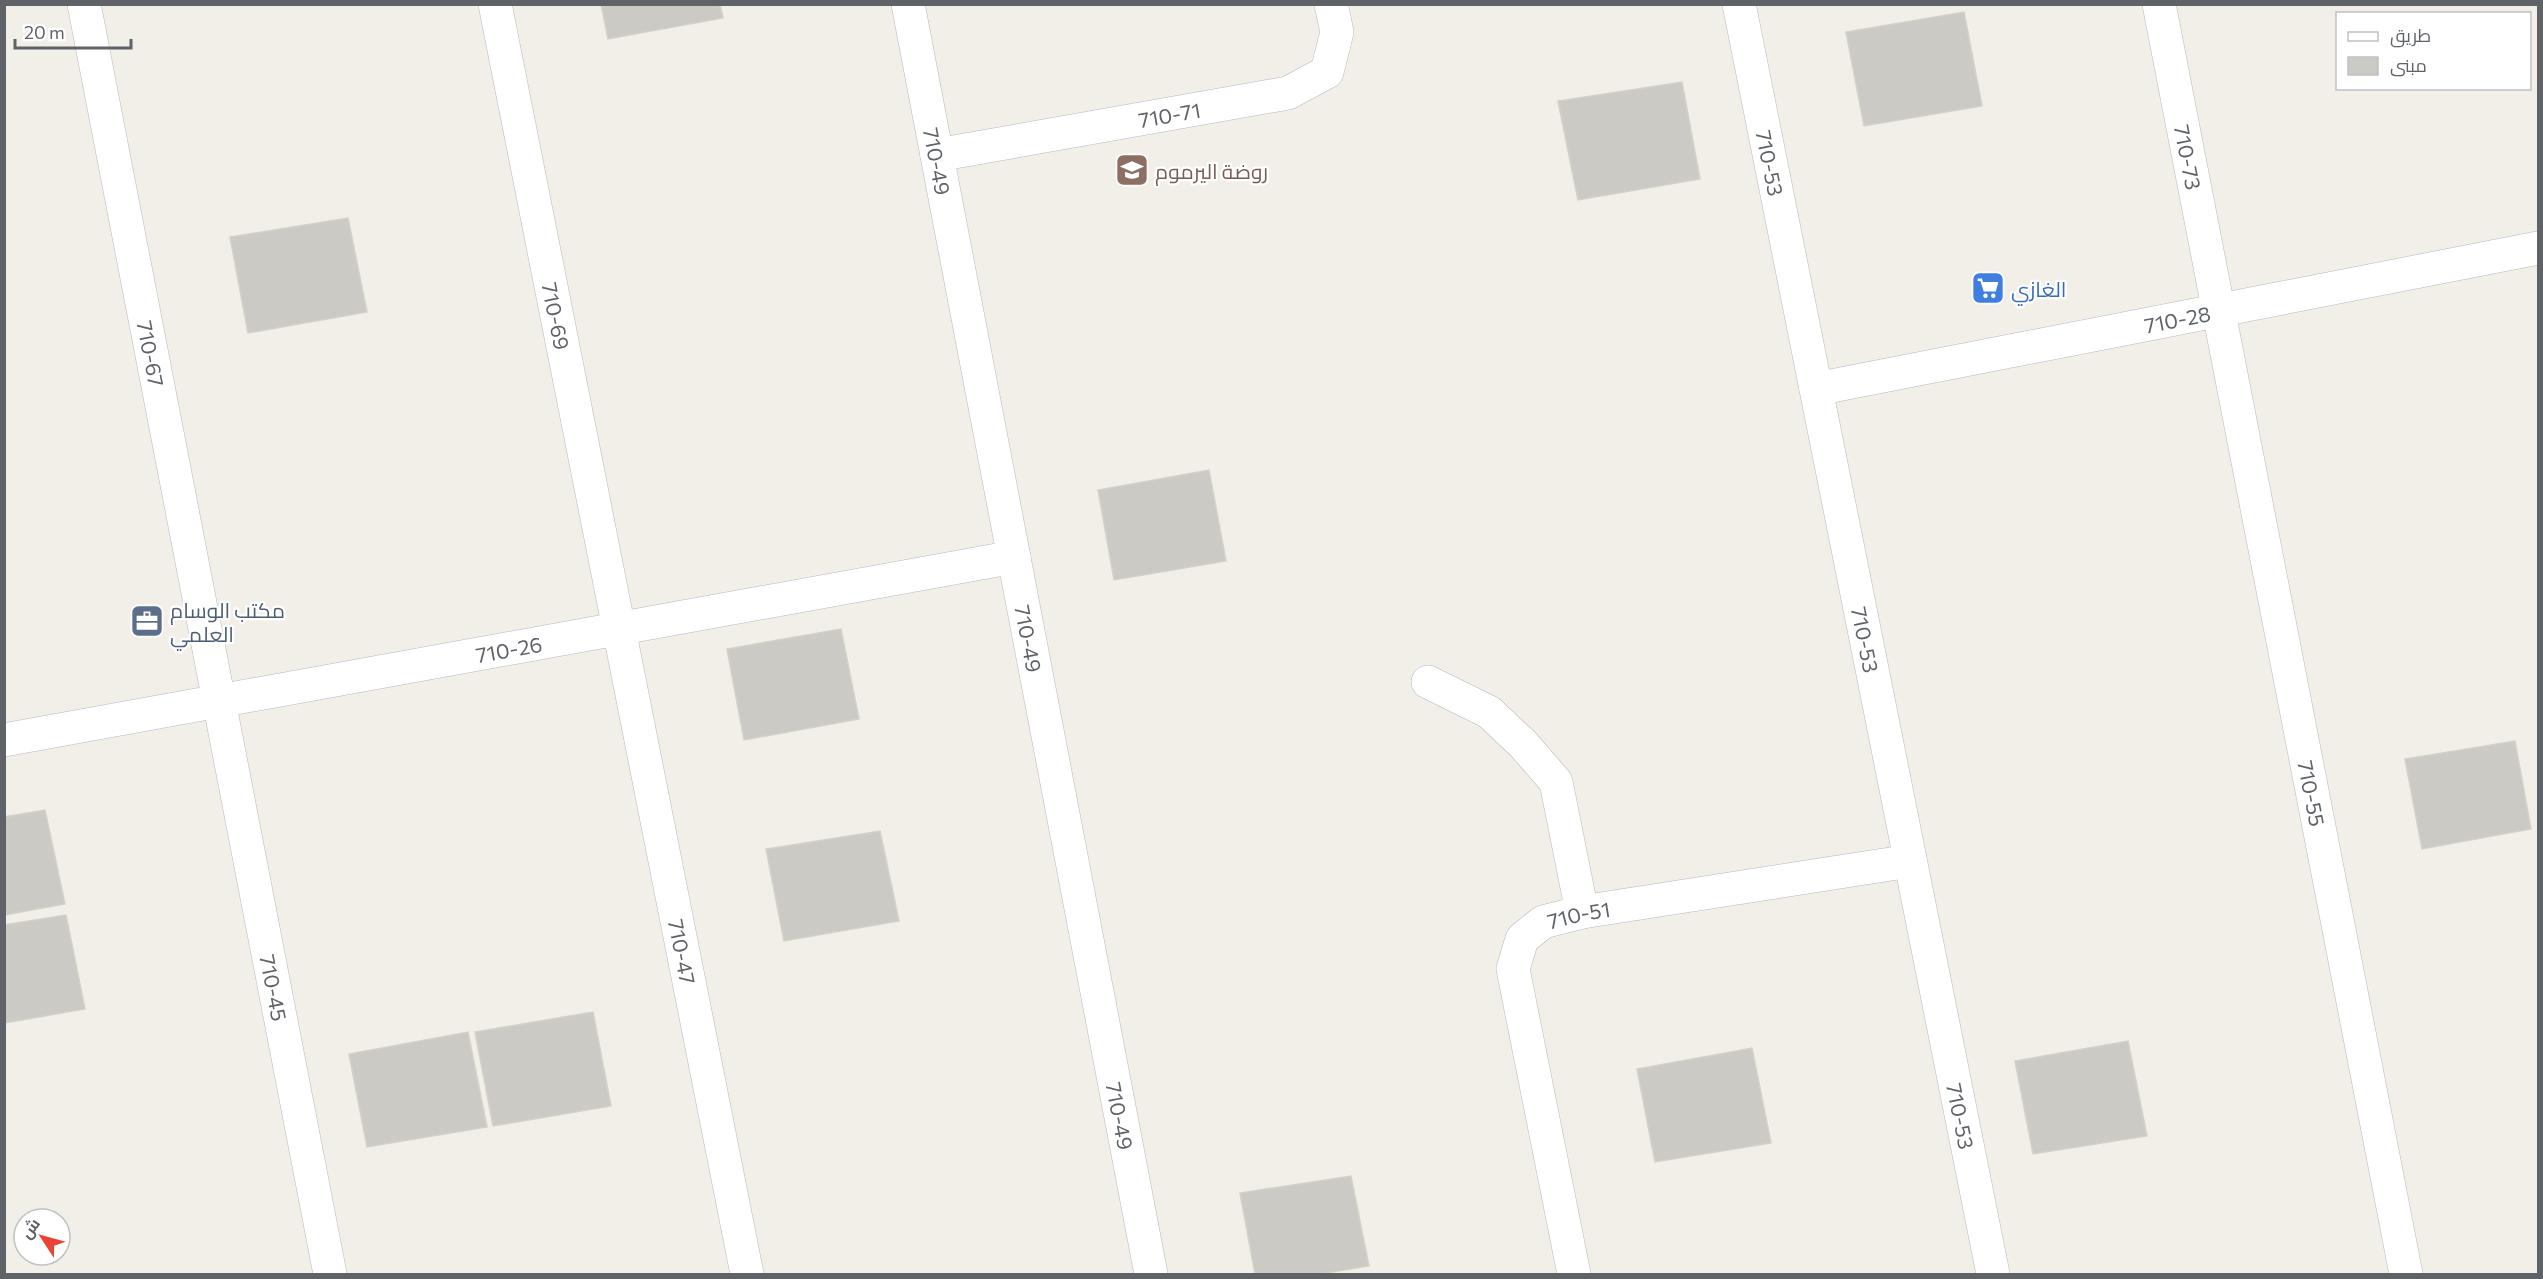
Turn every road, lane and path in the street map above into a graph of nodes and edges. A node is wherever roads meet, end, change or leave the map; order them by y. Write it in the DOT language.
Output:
graph roads {
  1 [pos="84,4"];
  2 [pos="495,4"];
  3 [pos="908,4"];
  4 [pos="1331,4"];
  5 [pos="1739,4"];
  6 [pos="2159,4"];
  7 [pos="937,155"];
  8 [pos="2538,248"];
  9 [pos="2218,310"];
  10 [pos="1816,389"];
  11 [pos="1014,557"];
  12 [pos="618,629"];
  13 [pos="1428,682"];
  14 [pos="219,702"];
  15 [pos="4,740"];
  16 [pos="1910,861"];
  17 [pos="1582,912"];
  18 [pos="330,1275"];
  19 [pos="747,1275"];
  20 [pos="1151,1275"];
  21 [pos="1574,1275"];
  22 [pos="1993,1275"];
  23 [pos="2406,1275"];
  1 -- 14 [label="street, 710-67"];
  2 -- 12 [label="street, 710-69"];
  3 -- 7 [label="street, 710-49"];
  4 -- 7 [label="street, 710-71"];
  5 -- 10 [label="street, 710-53"];
  6 -- 9 [label="street, 710-73"];
  7 -- 11 [label="street, 710-49"];
  8 -- 9 [label="street, 710-28"];
  9 -- 10 [label="street, 710-28"];
  9 -- 23 [label="street, 710-55"];
  10 -- 16 [label="street, 710-53"];
  11 -- 12 [label="street, 710-26"];
  11 -- 20 [label="street, 710-49"];
  12 -- 14 [label="street, 710-26"];
  12 -- 19 [label="street, 710-47"];
  13 -- 17 [label="street"];
  14 -- 15 [label="street, 710-26"];
  14 -- 18 [label="street, 710-45"];
  16 -- 17 [label="street, 710-51"];
  16 -- 22 [label="street, 710-53"];
  17 -- 21 [label="street, 710-51"];
}
